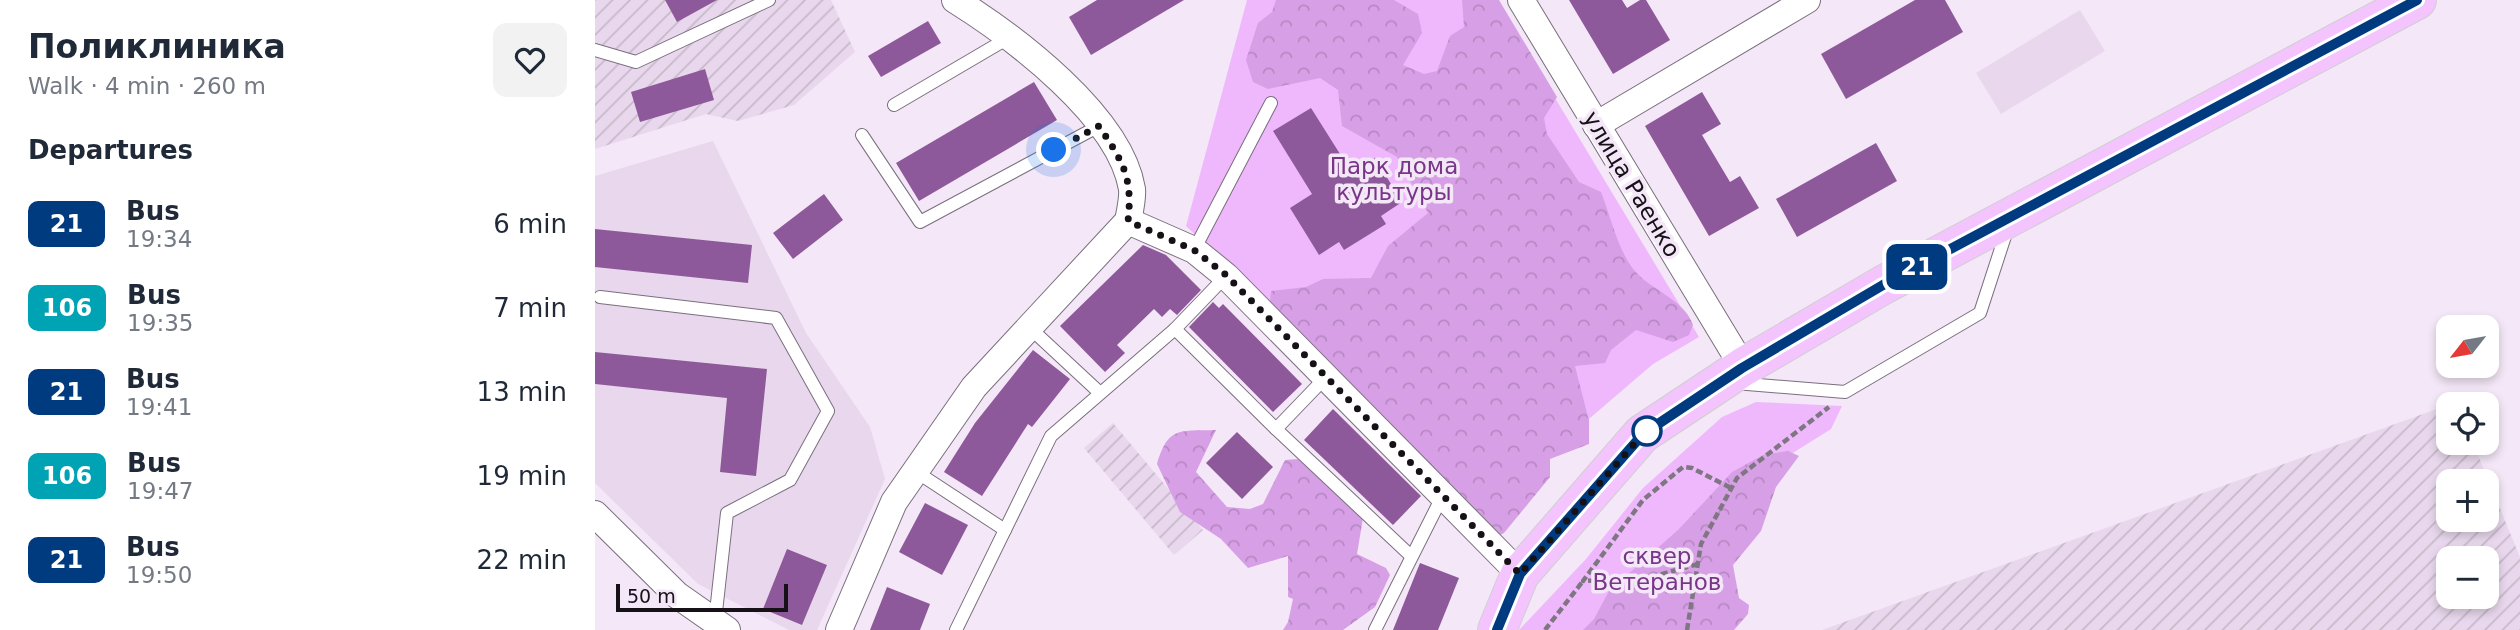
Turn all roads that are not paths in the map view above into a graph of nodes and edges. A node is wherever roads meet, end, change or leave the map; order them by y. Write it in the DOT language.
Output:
graph roads {
  1 [pos="769,0"];
  2 [pos="955,0"];
  3 [pos="1521,0"];
  4 [pos="1807,0"];
  5 [pos="2417,0"];
  6 [pos="1010,37"];
  7 [pos="595,50"];
  8 [pos="1271,103"];
  9 [pos="894,106"];
  10 [pos="1596,125"];
  11 [pos="1099,126"];
  12 [pos="862,135"];
  13 [pos="2011,216"];
  14 [pos="1128,221"];
  15 [pos="1194,250"];
  16 [pos="1226,275"];
  17 [pos="600,298"];
  18 [pos="1030,328"];
  19 [pos="1175,329"];
  20 [pos="1732,374"];
  21 [pos="1326,377"];
  22 [pos="1100,393"];
  23 [pos="1276,429"];
  24 [pos="915,471"];
  25 [pos="1443,495"];
  26 [pos="595,514"];
  27 [pos="1005,530"];
  28 [pos="1411,556"];
  29 [pos="1520,574"];
  30 [pos="721,626"];
  31 [pos="839,630"];
  32 [pos="956,630"];
  33 [pos="1375,630"];
  34 [pos="1497,630"];
  1 -- 7 [label="lane"];
  2 -- 6 [label="street"];
  3 -- 10 [label="street, улица Раенко"];
  4 -- 10 [label="street"];
  5 -- 13 [label="main road"];
  6 -- 9 [label="lane"];
  6 -- 11 [label="street"];
  8 -- 15 [label="lane"];
  10 -- 20 [label="street, улица Раенко"];
  11 -- 12 [label="lane"];
  11 -- 14 [label="street"];
  13 -- 20 [label="main road"];
  13 -- 20 [label="lane"];
  14 -- 15 [label="street"];
  14 -- 18 [label="street"];
  15 -- 16 [label="street"];
  16 -- 19 [label="lane"];
  16 -- 21 [label="street"];
  17 -- 30 [label="lane"];
  18 -- 22 [label="lane"];
  18 -- 24 [label="street"];
  19 -- 22 [label="lane"];
  19 -- 23 [label="lane"];
  20 -- 29 [label="main road"];
  21 -- 23 [label="lane"];
  21 -- 25 [label="street"];
  22 -- 27 [label="lane"];
  23 -- 28 [label="lane"];
  24 -- 27 [label="lane"];
  24 -- 31 [label="street"];
  25 -- 28 [label="lane"];
  25 -- 29 [label="street"];
  26 -- 30 [label="street"];
  27 -- 32 [label="lane"];
  28 -- 33 [label="lane"];
  29 -- 34 [label="main road"];
}
